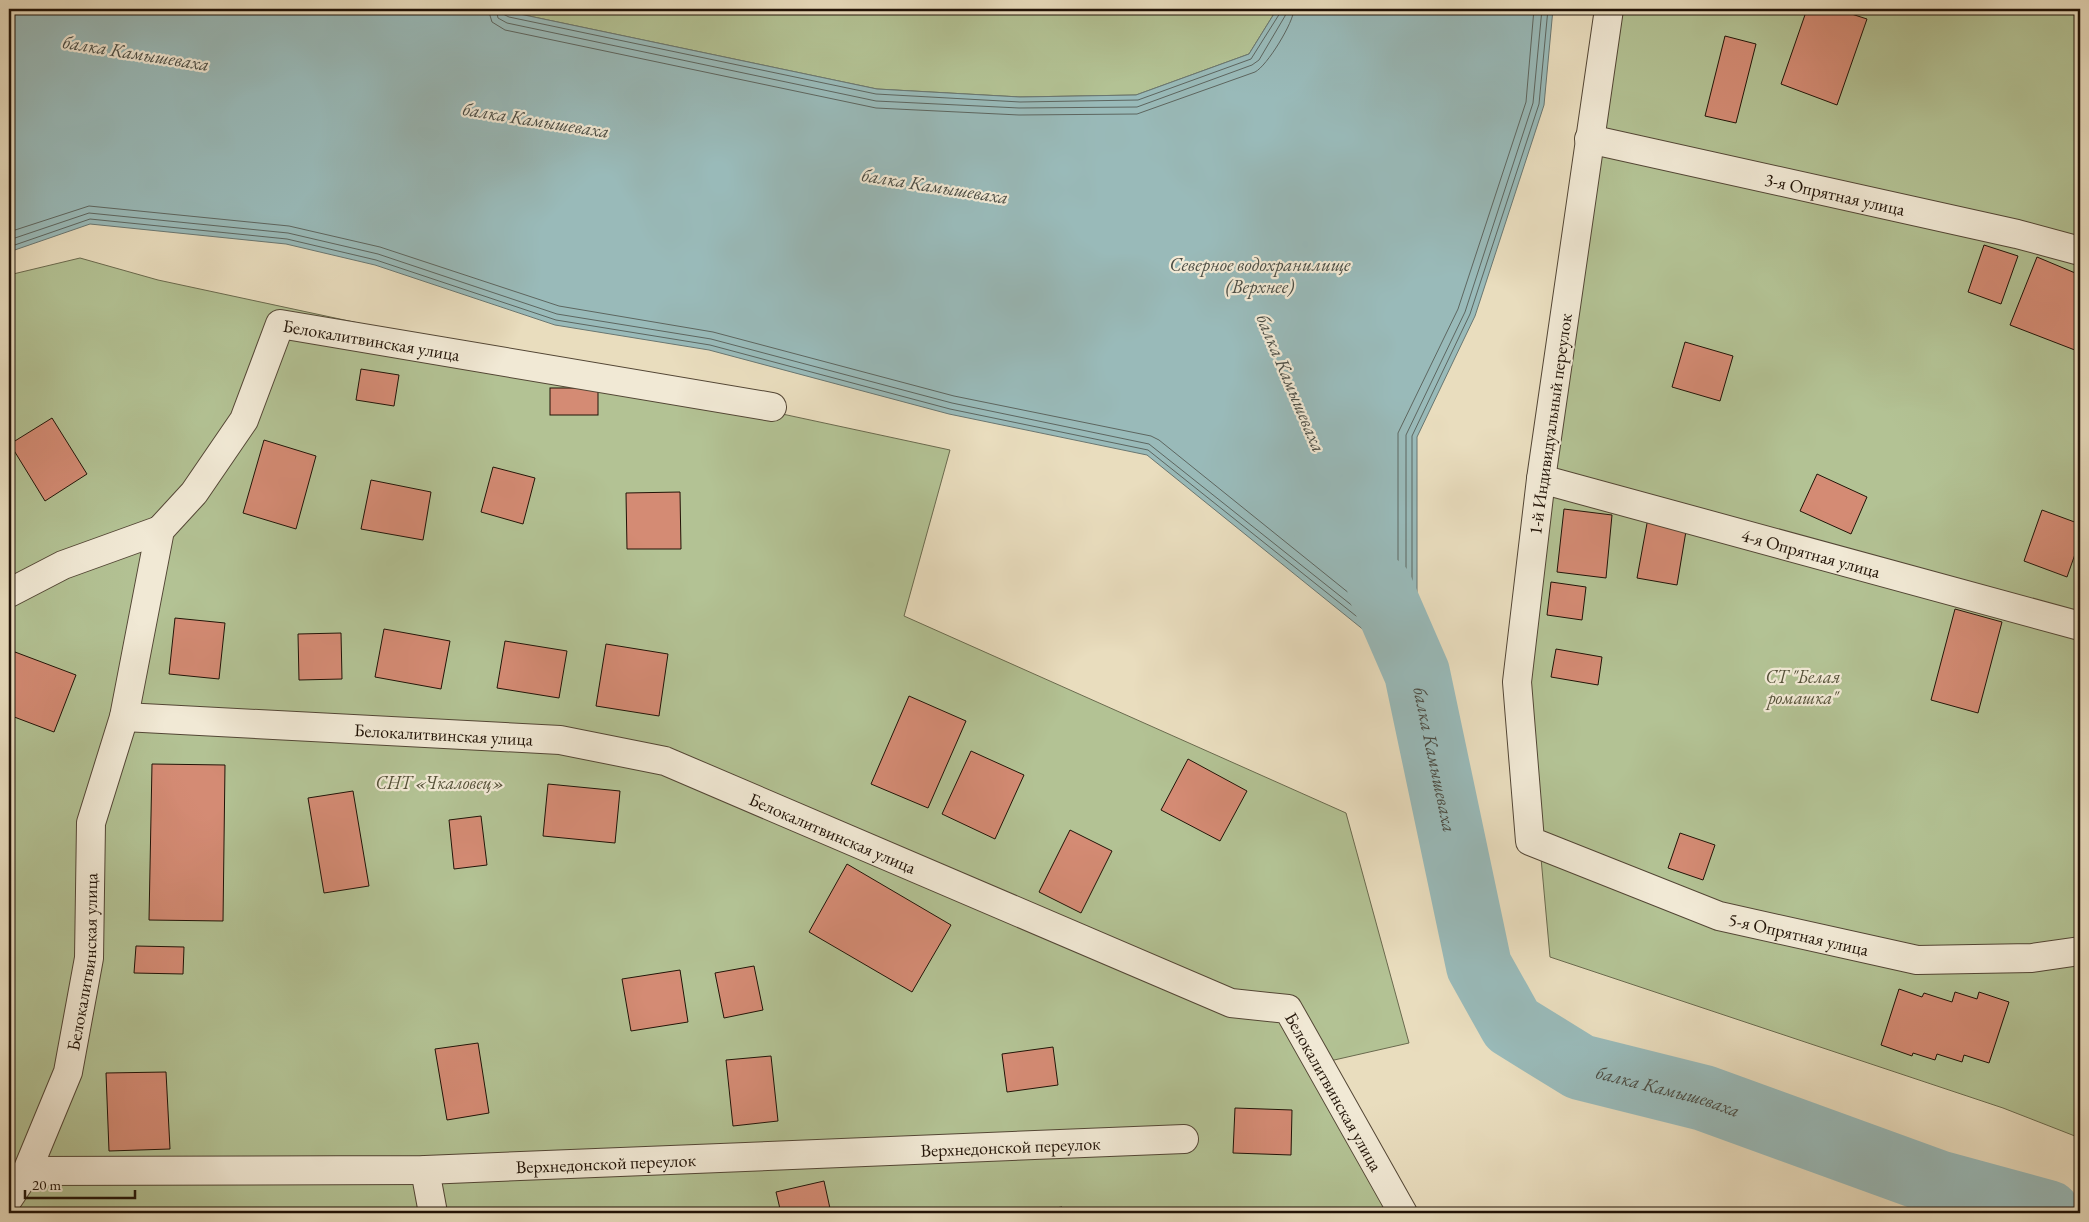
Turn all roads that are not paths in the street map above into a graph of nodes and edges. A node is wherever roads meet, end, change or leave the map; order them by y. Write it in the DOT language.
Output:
graph roads {
  1 [pos="1609,9"];
  2 [pos="1589,139"];
  3 [pos="2080,251"];
  4 [pos="772,407"];
  5 [pos="1541,479"];
  6 [pos="160,530"];
  7 [pos="9,593"];
  8 [pos="2080,626"];
  9 [pos="124,717"];
  10 [pos="1530,841"];
  11 [pos="2080,951"];
  12 [pos="1184,1139"];
  13 [pos="425,1170"];
  14 [pos="26,1171"];
  15 [pos="9,1198"];
  16 [pos="433,1213"];
  17 [pos="1403,1213"];
  1 -- 2 [label="street, 1-й Индивидуальный переулок"];
  2 -- 3 [label="street, 3-я Опрятная улица"];
  2 -- 5 [label="street, 1-й Индивидуальный переулок"];
  4 -- 6 [label="street, Белокалитвинская улица"];
  5 -- 8 [label="street, 4-я Опрятная улица"];
  5 -- 10 [label="street, 1-й Индивидуальный переулок"];
  6 -- 7 [label="street"];
  6 -- 9 [label="street, Белокалитвинская улица"];
  9 -- 14 [label="street, Белокалитвинская улица"];
  9 -- 17 [label="street, Белокалитвинская улица"];
  10 -- 11 [label="street, 5-я Опрятная улица"];
  12 -- 13 [label="street, Верхнедонской переулок"];
  13 -- 14 [label="street, Верхнедонской переулок"];
  13 -- 16 [label="street"];
  14 -- 15 [label="street, Белокалитвинская улица"];
}
